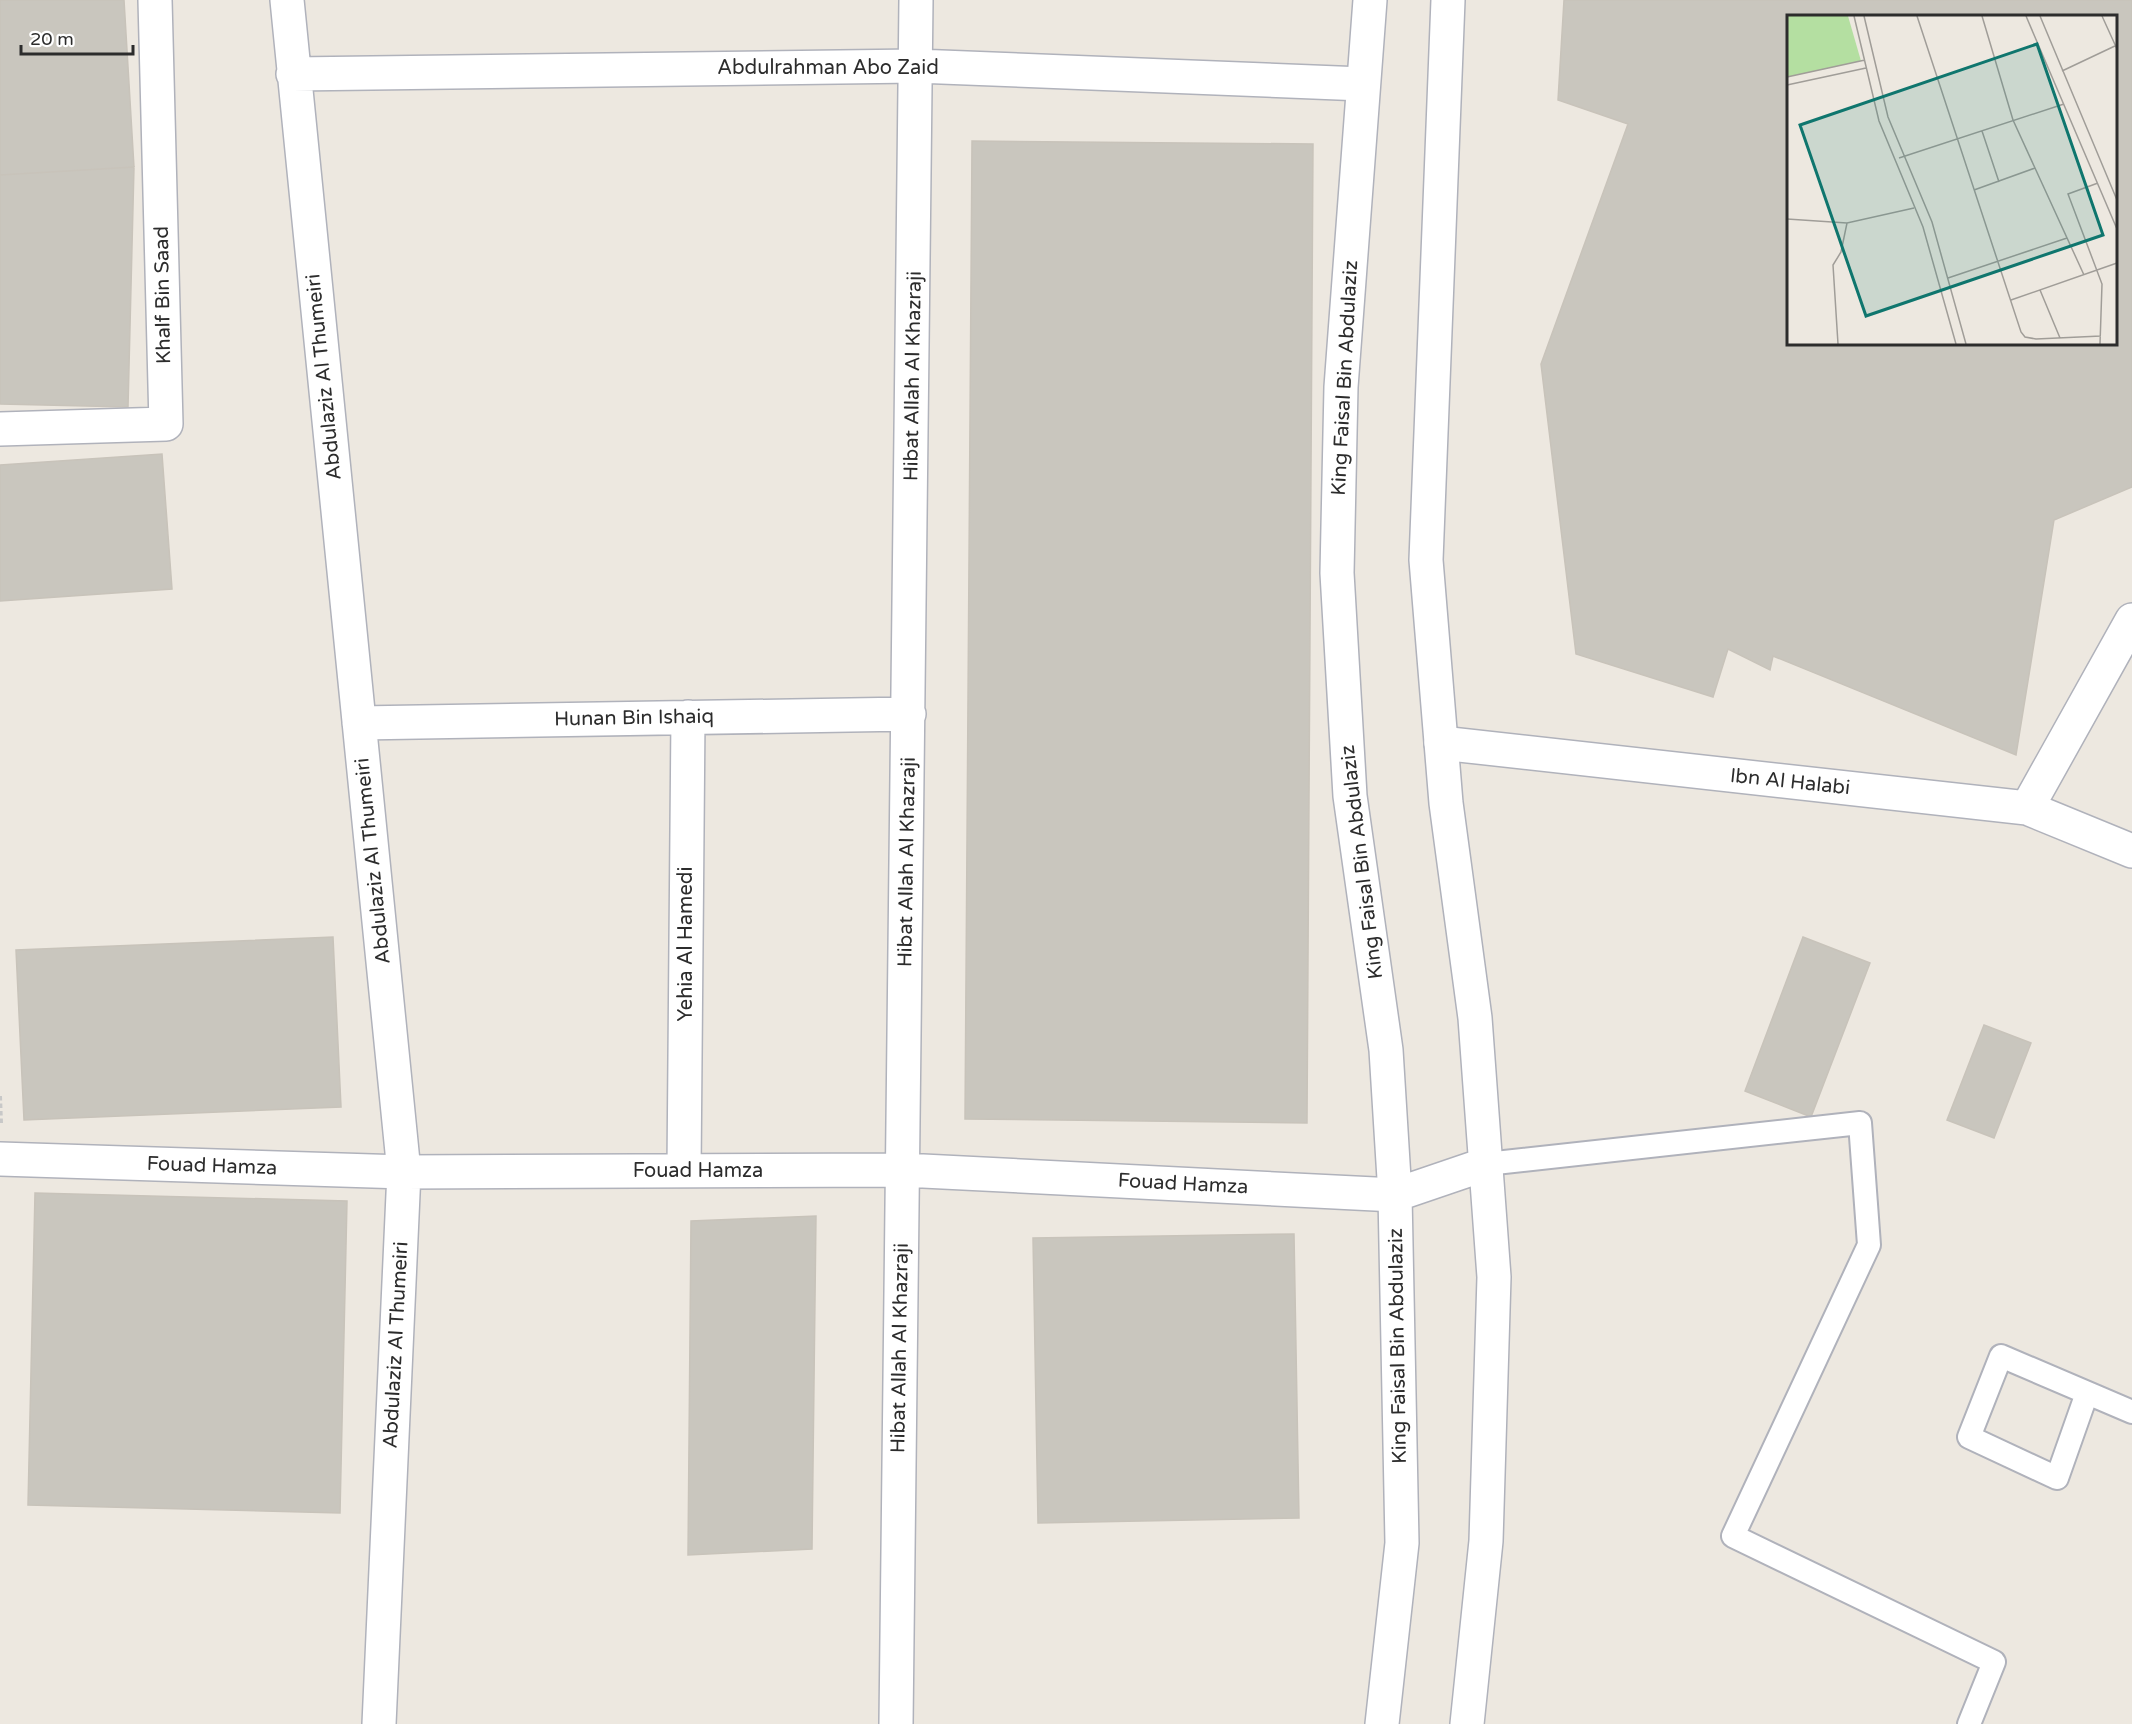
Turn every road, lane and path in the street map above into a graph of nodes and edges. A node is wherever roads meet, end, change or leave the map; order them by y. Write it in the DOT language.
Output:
graph roads {
  1 [pos="155,0"];
  2 [pos="287,0"];
  3 [pos="916,0"];
  4 [pos="1370,0"];
  5 [pos="1448,0"];
  6 [pos="916,66"];
  7 [pos="293,74"];
  8 [pos="1363,84"];
  9 [pos="0,429"];
  10 [pos="2132,620"];
  11 [pos="909,714"];
  12 [pos="688,717"];
  13 [pos="359,723"];
  14 [pos="1441,743"];
  15 [pos="2027,808"];
  16 [pos="2132,851"];
  17 [pos="0,1159"];
  18 [pos="1486,1164"];
  19 [pos="903,1170"];
  20 [pos="684,1171"];
  21 [pos="404,1172"];
  22 [pos="1395,1195"];
  23 [pos="2087,1393"];
  24 [pos="2132,1412"];
  25 [pos="379,1724"];
  26 [pos="896,1724"];
  27 [pos="1382,1724"];
  28 [pos="1467,1724"];
  29 [pos="1969,1724"];
  1 -- 9 [label="street, Khalf Bin Saad"];
  2 -- 7 [label="street, Abdulaziz Al Thumeiri"];
  3 -- 6 [label="street, Hibat Allah Al Khazraji"];
  4 -- 8 [label="street, King Faisal Bin Abdulaziz"];
  5 -- 14 [label="street"];
  6 -- 7 [label="street, Abdulrahman Abo Zaid"];
  6 -- 8 [label="street, Abdulrahman Abo Zaid"];
  6 -- 11 [label="street, Hibat Allah Al Khazraji"];
  7 -- 13 [label="street, Abdulaziz Al Thumeiri"];
  8 -- 22 [label="street, King Faisal Bin Abdulaziz"];
  10 -- 15 [label="street"];
  11 -- 12 [label="street, Hunan Bin Ishaiq"];
  11 -- 19 [label="street, Hibat Allah Al Khazraji"];
  12 -- 13 [label="street, Hunan Bin Ishaiq"];
  12 -- 20 [label="street, Yehia Al Hamedi"];
  13 -- 21 [label="street, Abdulaziz Al Thumeiri"];
  14 -- 15 [label="street, Ibn Al Halabi"];
  14 -- 18 [label="street"];
  15 -- 16 [label="street, Ibn Al Halabi"];
  17 -- 21 [label="street, Fouad Hamza"];
  18 -- 22 [label="street"];
  18 -- 28 [label="street"];
  18 -- 29 [label="lane"];
  19 -- 20 [label="street, Fouad Hamza"];
  19 -- 22 [label="street, Fouad Hamza"];
  19 -- 26 [label="street, Hibat Allah Al Khazraji"];
  20 -- 21 [label="street, Fouad Hamza"];
  21 -- 25 [label="street, Abdulaziz Al Thumeiri"];
  22 -- 27 [label="street, King Faisal Bin Abdulaziz"];
  23 -- 23 [label="lane"];
  23 -- 24 [label="lane"];
}
